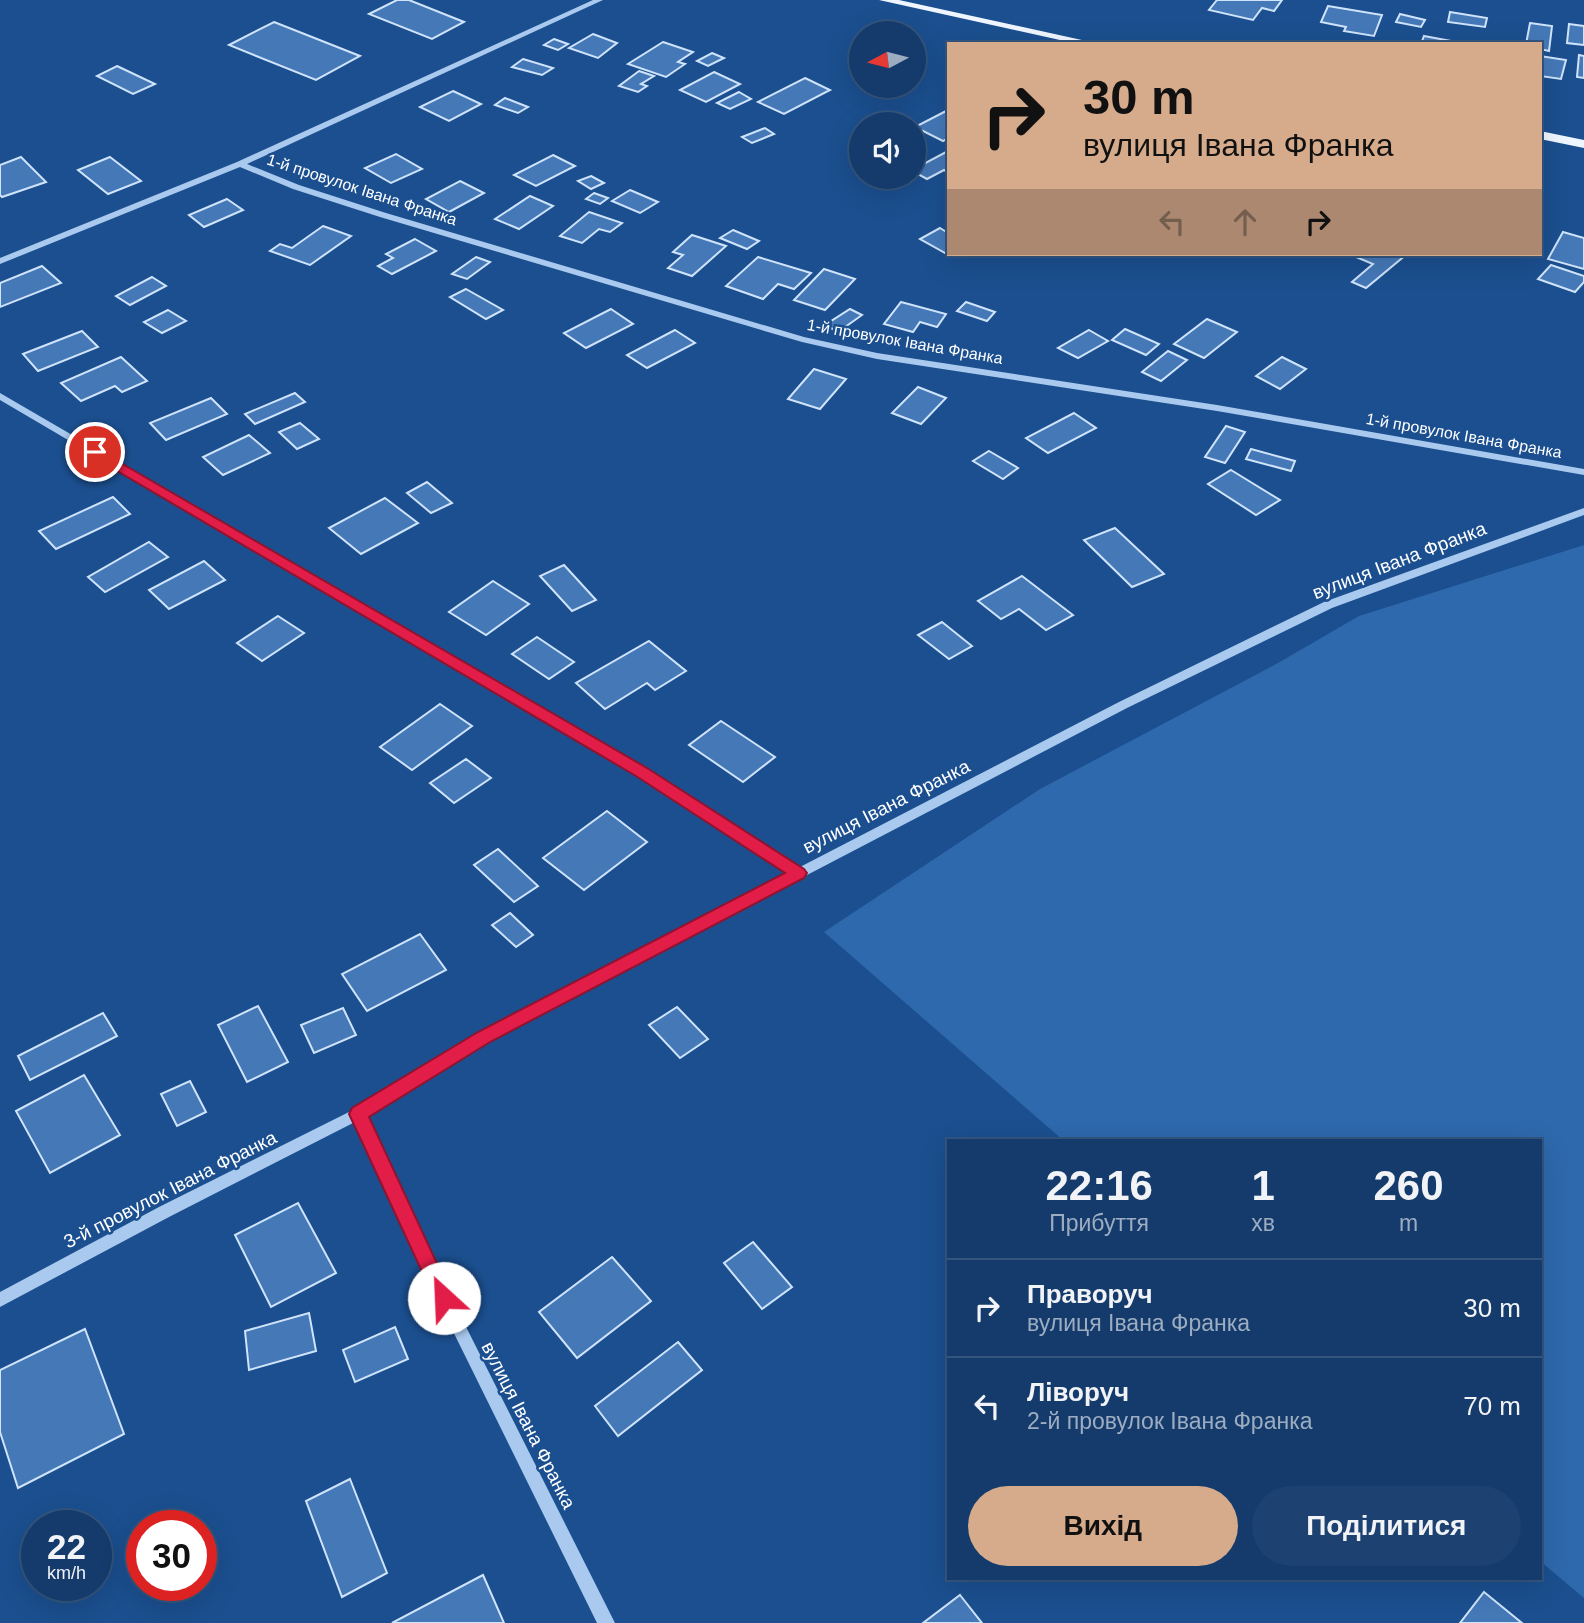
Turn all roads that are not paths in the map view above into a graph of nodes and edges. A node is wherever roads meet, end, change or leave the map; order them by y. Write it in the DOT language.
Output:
graph roads {
  1 [pos="599,0"];
  2 [pos="884,0"];
  3 [pos="1085,42"];
  4 [pos="1542,135"];
  5 [pos="1584,144"];
  6 [pos="240,164"];
  7 [pos="0,261"];
  8 [pos="0,396"];
  9 [pos="1584,472"];
  10 [pos="1584,511"];
  11 [pos="799,873"];
  12 [pos="358,1114"];
  13 [pos="0,1300"];
  14 [pos="606,1623"];
  1 -- 6 [label="street"];
  2 -- 3 [label="main road"];
  4 -- 5 [label="main road"];
  6 -- 7 [label="street"];
  6 -- 9 [label="street, 1-й провулок Івана Франка"];
  8 -- 11 [label="street"];
  10 -- 11 [label="street, вулиця Івана Франка"];
  11 -- 12 [label="street, вулиця Івана Франка"];
  12 -- 13 [label="street, 3-й провулок Івана Франка"];
  12 -- 14 [label="street, вулиця Івана Франка"];
}
